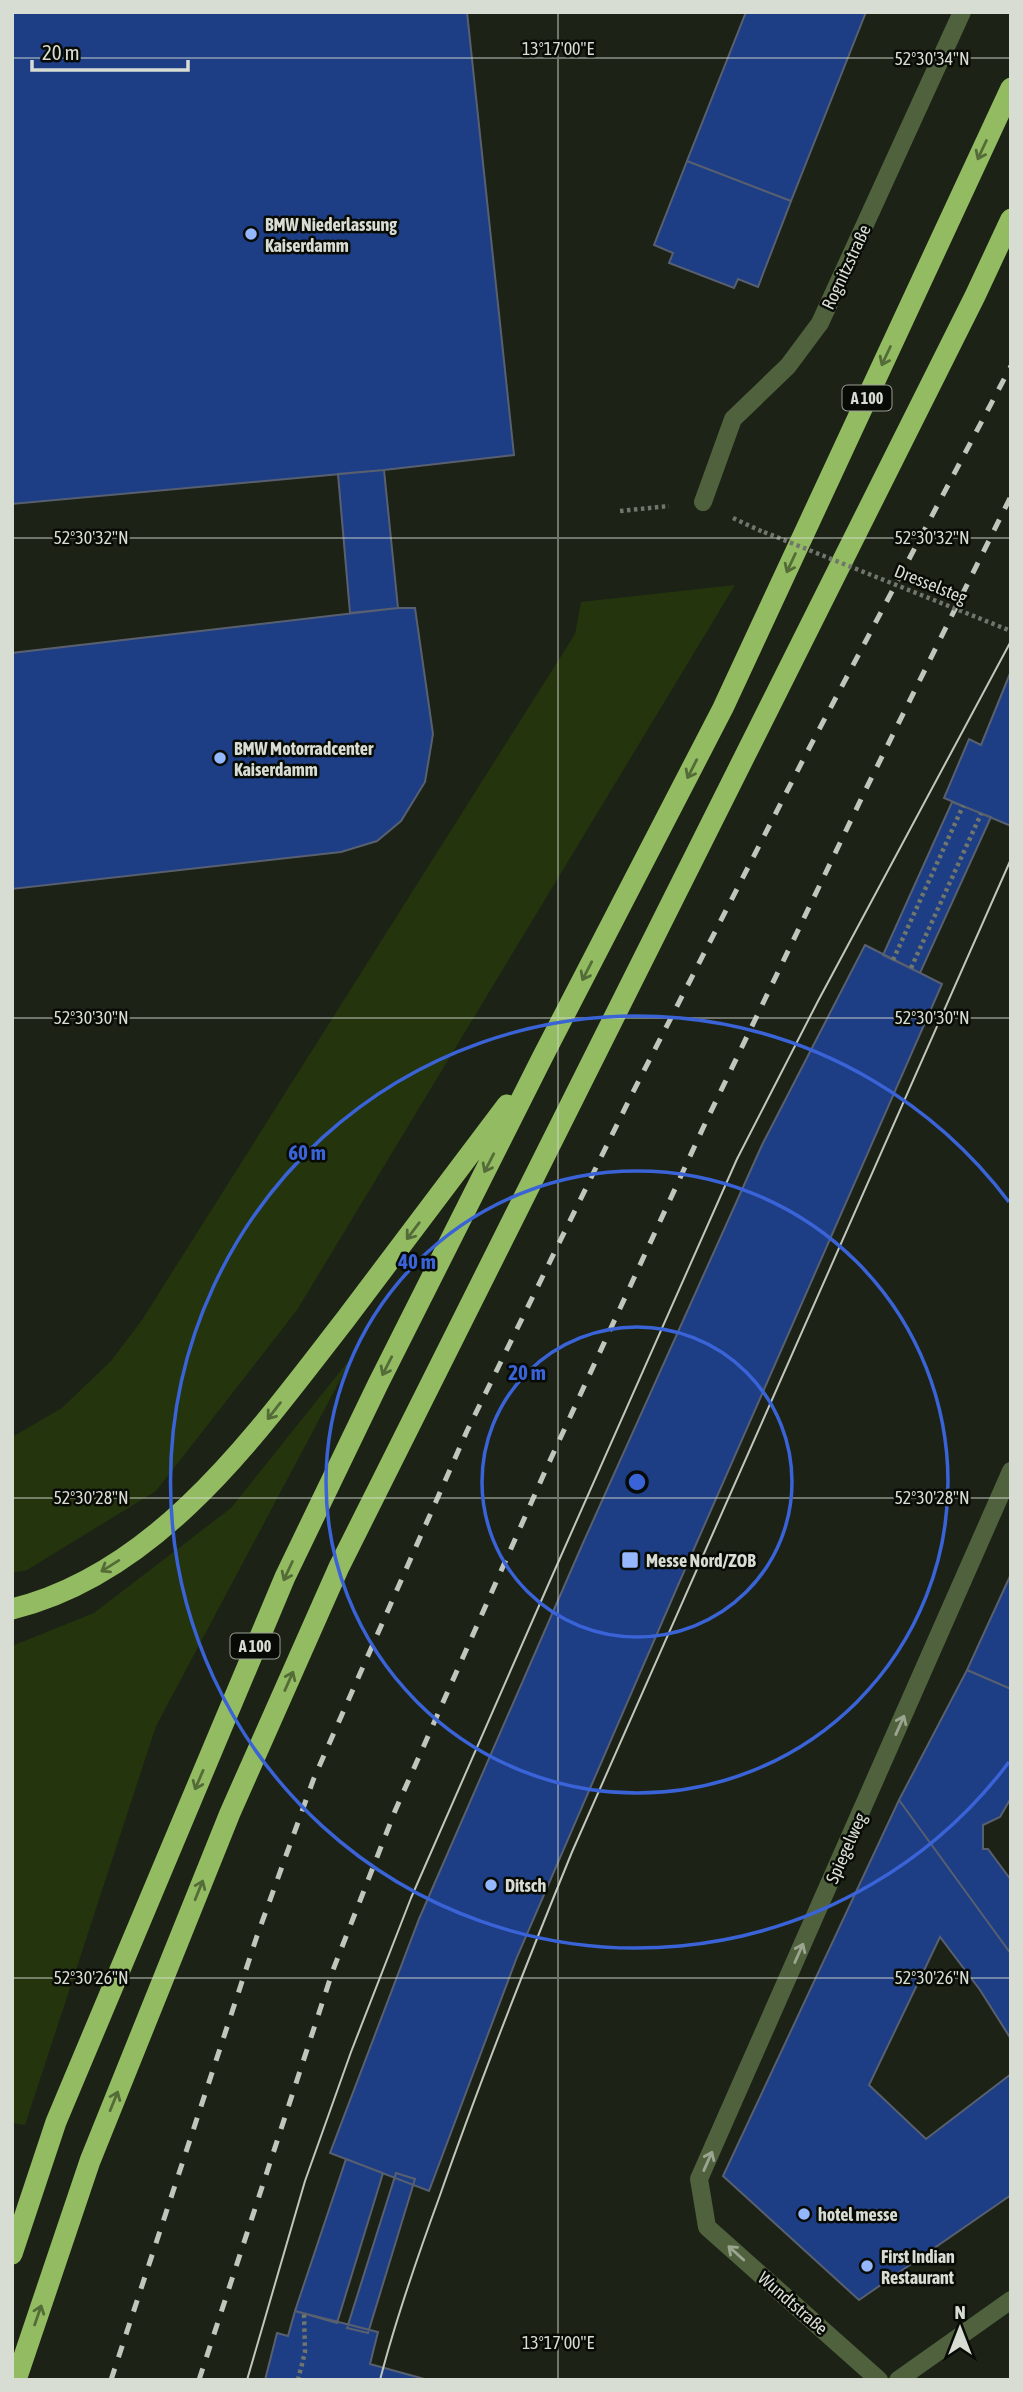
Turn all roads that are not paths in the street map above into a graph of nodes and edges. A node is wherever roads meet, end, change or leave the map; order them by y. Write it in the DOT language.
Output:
graph roads {
  1 [pos="962,12"];
  2 [pos="1011,88"];
  3 [pos="1011,219"];
  4 [pos="703,502"];
  5 [pos="542,1058"];
  6 [pos="1011,1471"];
  7 [pos="12,1609"];
  8 [pos="707,2227"];
  9 [pos="12,2254"];
  10 [pos="1011,2300"];
  11 [pos="16,2380"];
  12 [pos="879,2380"];
  13 [pos="898,2380"];
  1 -- 4 [label="street, Rognitzstraße"];
  2 -- 5 [label="highway, A 100, one-way"];
  11 -- 3 [label="highway, A 100, one-way"];
  5 -- 7 [label="highway, one-way"];
  5 -- 9 [label="highway, A 100, one-way"];
  8 -- 6 [label="street, Spiegelweg, one-way"];
  12 -- 8 [label="street, Wundtstraße, one-way"];
  10 -- 13 [label="street"];
}
